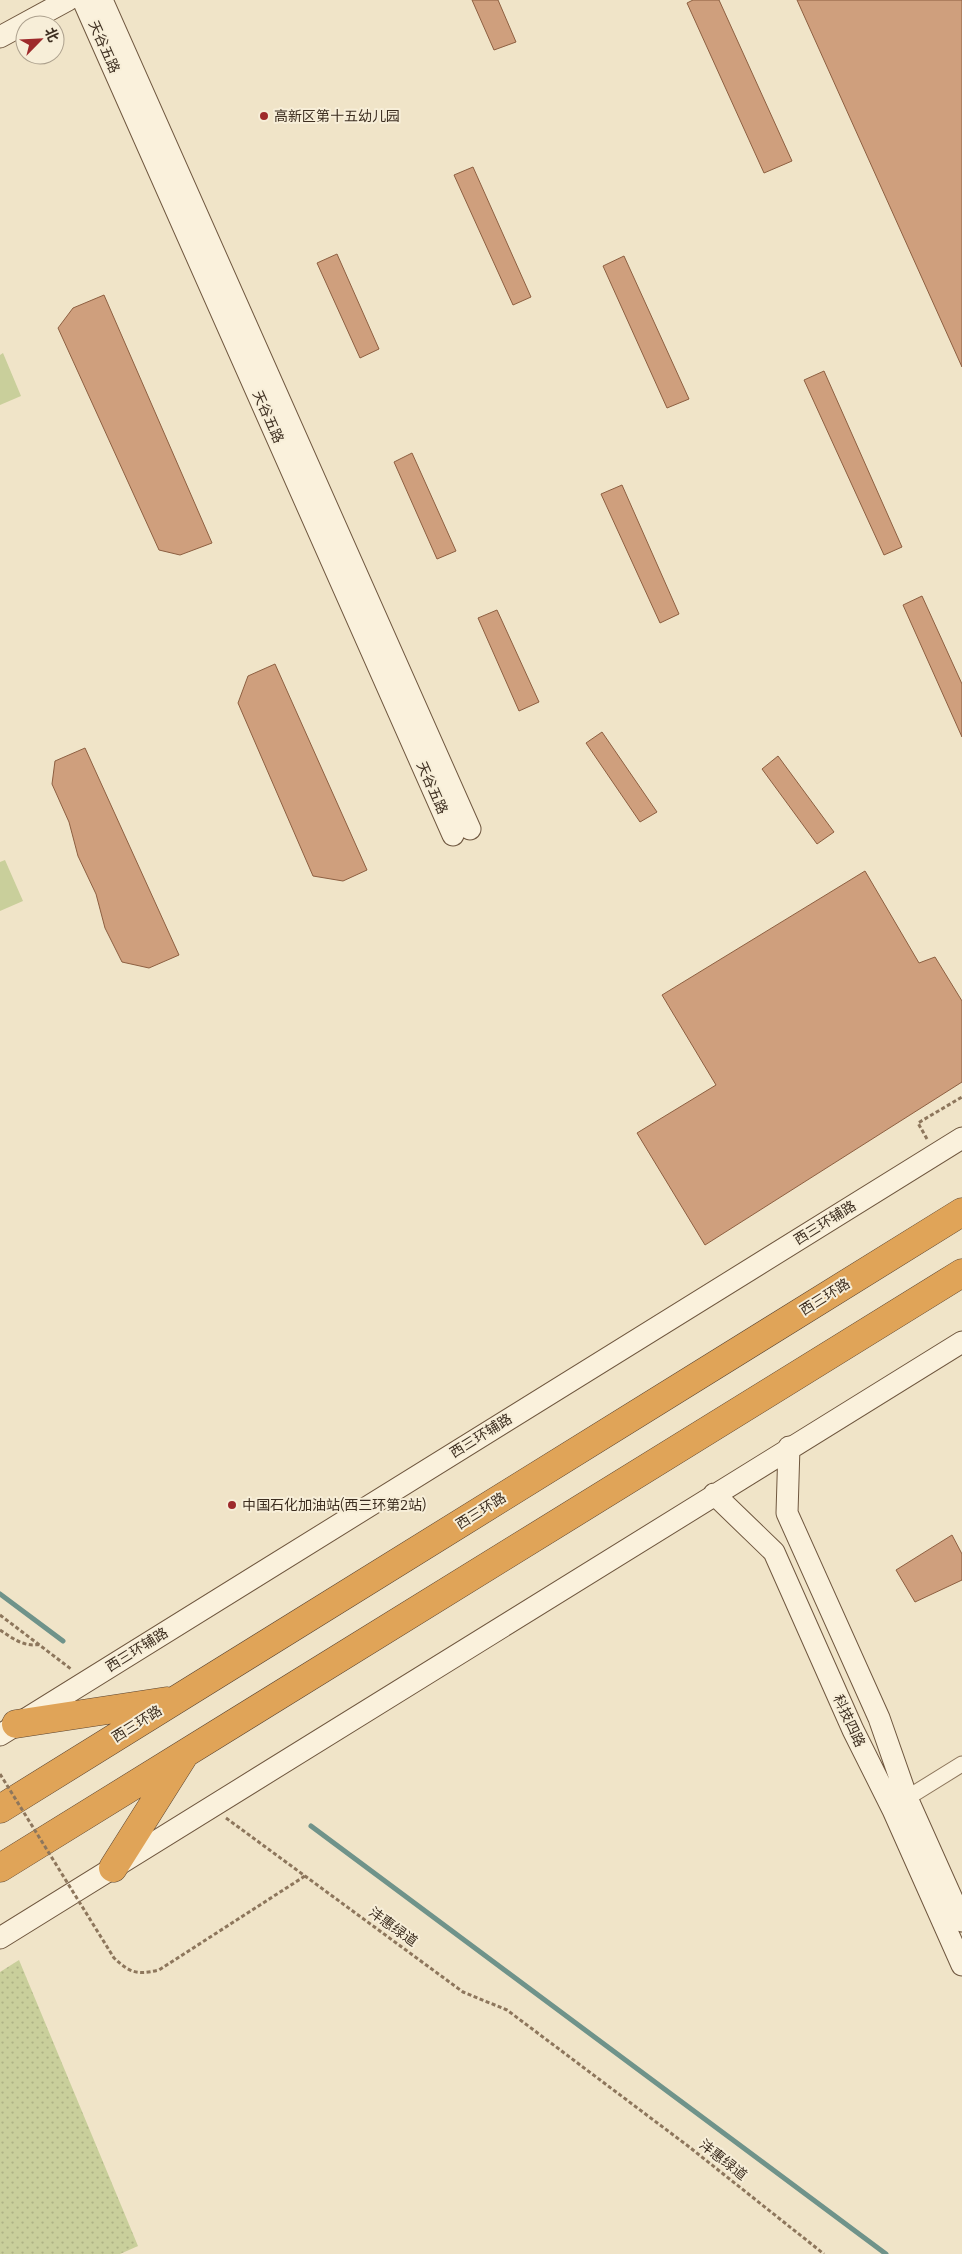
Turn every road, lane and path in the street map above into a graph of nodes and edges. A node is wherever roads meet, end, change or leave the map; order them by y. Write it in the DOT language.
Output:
graph roads {
  1 [pos="68,0"];
  2 [pos="83,0"];
  3 [pos="102,0"];
  4 [pos="0,37"];
  5 [pos="962,1097"];
  6 [pos="918,1123"];
  7 [pos="962,1138"];
  8 [pos="962,1212"];
  9 [pos="962,1273"];
  10 [pos="962,1342"];
  11 [pos="789,1447"];
  12 [pos="714,1494"];
  13 [pos="0,1615"];
  14 [pos="0,1630"];
  15 [pos="40,1644"];
  16 [pos="87,1681"];
  17 [pos="178,1699"];
  18 [pos="8,1730"];
  19 [pos="186,1753"];
  20 [pos="962,1764"];
  21 [pos="0,1774"];
  22 [pos="907,1798"];
  23 [pos="212,1808"];
  24 [pos="0,1809"];
  25 [pos="0,1868"];
  26 [pos="113,1868"];
  27 [pos="304,1876"];
  28 [pos="962,1921"];
  29 [pos="0,1938"];
  30 [pos="962,1964"];
  31 [pos="824,2254"];
  1 -- 4 [label="street"];
  2 -- 3 [label="street, 天谷五路"];
  5 -- 6 [label="path"];
  7 -- 16 [label="street, 西三环辅路"];
  8 -- 17 [label="highway, 西三环路"];
  9 -- 19 [label="highway"];
  10 -- 11 [label="street"];
  11 -- 12 [label="street"];
  11 -- 22 [label="street, 科技四路"];
  12 -- 23 [label="street"];
  12 -- 30 [label="street, 科技四路"];
  13 -- 15 [label="path"];
  14 -- 15 [label="path"];
  15 -- 16 [label="path"];
  16 -- 18 [label="street, 西三环辅路"];
  17 -- 18 [label="highway"];
  17 -- 24 [label="highway, 西三环路"];
  19 -- 25 [label="highway"];
  19 -- 26 [label="highway"];
  20 -- 22 [label="street"];
  21 -- 27 [label="path, bridge"];
  22 -- 28 [label="street, 科技四路"];
  23 -- 26 [label="street"];
  23 -- 27 [label="path, 沣惠绿道"];
  26 -- 29 [label="street"];
  27 -- 31 [label="path, 沣惠绿道"];
}
